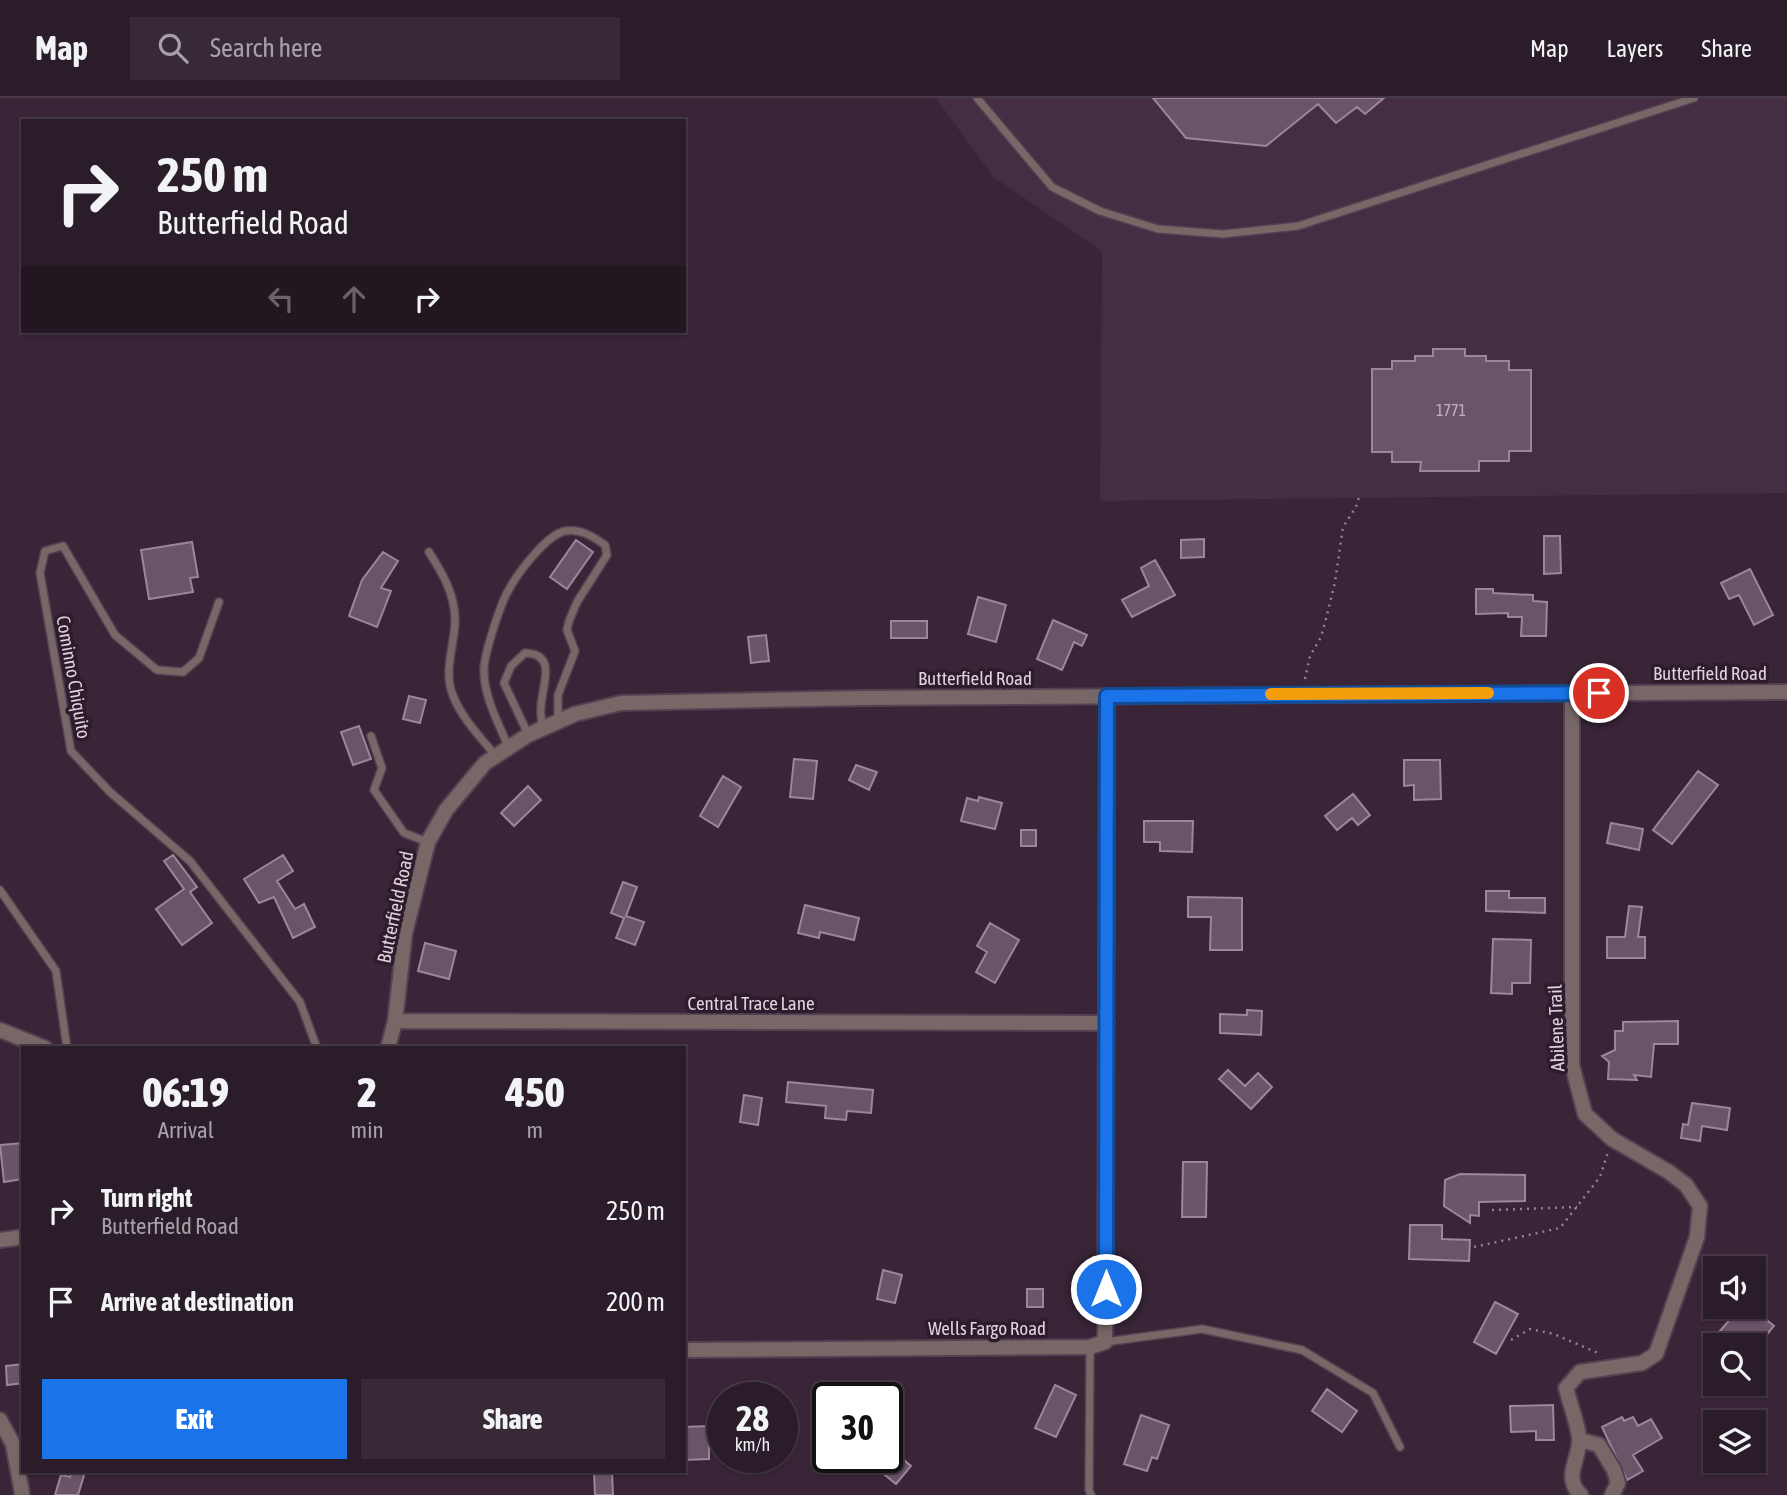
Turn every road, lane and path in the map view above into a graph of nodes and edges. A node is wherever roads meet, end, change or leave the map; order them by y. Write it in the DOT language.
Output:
graph roads {
  1 [pos="977,98"];
  2 [pos="1694,98"];
  3 [pos="1360,494"];
  4 [pos="429,552"];
  5 [pos="219,602"];
  6 [pos="1787,692"];
  7 [pos="1572,693"];
  8 [pos="1304,694"];
  9 [pos="1107,696"];
  10 [pos="558,721"];
  11 [pos="542,728"];
  12 [pos="528,735"];
  13 [pos="371,736"];
  14 [pos="509,748"];
  15 [pos="496,756"];
  16 [pos="428,842"];
  17 [pos="0,890"];
  18 [pos="395,1021"];
  19 [pos="1107,1023"];
  20 [pos="0,1031"];
  21 [pos="40,1046"];
  22 [pos="67,1046"];
  23 [pos="316,1046"];
  24 [pos="389,1046"];
  25 [pos="1612,1139"];
  26 [pos="1577,1207"];
  27 [pos="1492,1210"];
  28 [pos="21,1237"];
  29 [pos="0,1240"];
  30 [pos="1474,1247"];
  31 [pos="1511,1340"];
  32 [pos="1105,1342"];
  33 [pos="1090,1347"];
  34 [pos="686,1350"];
  35 [pos="1623,1365"];
  36 [pos="0,1420"];
  37 [pos="1580,1440"];
  38 [pos="1400,1447"];
  39 [pos="22,1493"];
  40 [pos="1091,1495"];
  41 [pos="1581,1495"];
  42 [pos="1612,1495"];
  1 -- 2 [label="lane"];
  3 -- 8 [label="path"];
  4 -- 15 [label="lane"];
  5 -- 23 [label="lane, Cominno Chiquito"];
  6 -- 7 [label="street, Butterfield Road"];
  7 -- 8 [label="street, Butterfield Road"];
  7 -- 25 [label="street, Abilene Trail"];
  8 -- 9 [label="street, Butterfield Road"];
  9 -- 10 [label="street, Butterfield Road"];
  9 -- 19 [label="street"];
  10 -- 11 [label="street, Butterfield Road"];
  10 -- 14 [label="lane"];
  11 -- 12 [label="street, Butterfield Road"];
  11 -- 12 [label="lane"];
  12 -- 14 [label="street, Butterfield Road"];
  13 -- 16 [label="lane"];
  14 -- 15 [label="street, Butterfield Road"];
  15 -- 16 [label="street, Butterfield Road"];
  16 -- 18 [label="street, Butterfield Road"];
  17 -- 22 [label="lane"];
  18 -- 19 [label="street, Central Trace Lane"];
  18 -- 24 [label="street, Butterfield Road"];
  19 -- 32 [label="street"];
  20 -- 21 [label="street"];
  25 -- 26 [label="path"];
  25 -- 35 [label="street, Abilene Trail"];
  26 -- 27 [label="path"];
  26 -- 30 [label="path"];
  28 -- 29 [label="street"];
  31 -- 35 [label="path"];
  32 -- 33 [label="street, Wells Fargo Road"];
  32 -- 38 [label="lane"];
  33 -- 34 [label="street, Wells Fargo Road"];
  33 -- 40 [label="lane"];
  35 -- 37 [label="street, Abilene Trail"];
  36 -- 39 [label="street"];
  37 -- 41 [label="street, Abilene Trail"];
  37 -- 42 [label="street"];
}
